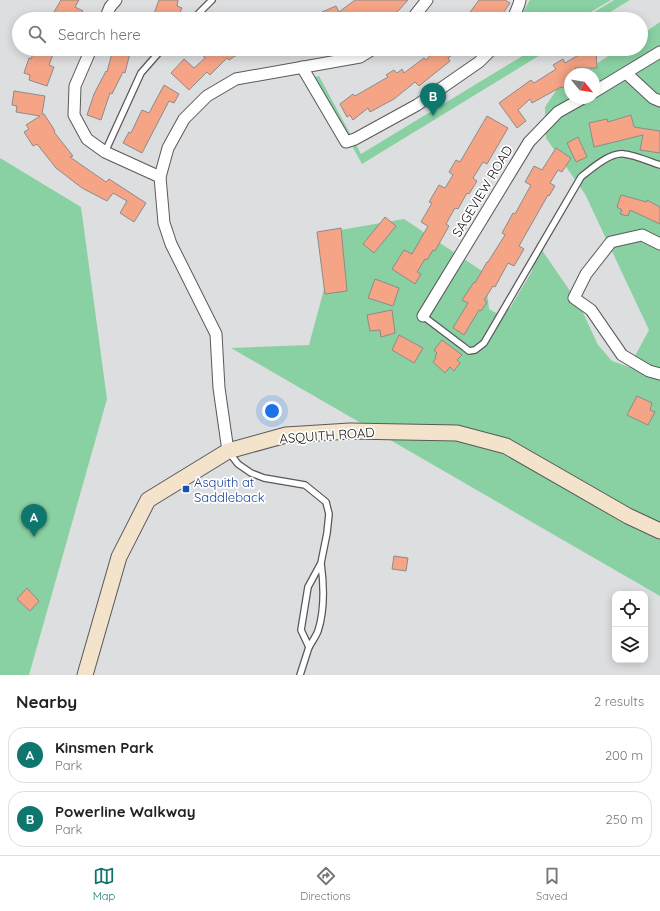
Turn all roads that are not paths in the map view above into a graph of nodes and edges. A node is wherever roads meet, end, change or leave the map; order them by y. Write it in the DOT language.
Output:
graph roads {
  1 [pos="116,0"];
  2 [pos="212,0"];
  3 [pos="427,0"];
  4 [pos="520,0"];
  5 [pos="108,12"];
  6 [pos="200,12"];
  7 [pos="418,12"];
  8 [pos="516,12"];
  9 [pos="660,52"];
  10 [pos="88,56"];
  11 [pos="156,56"];
  12 [pos="362,56"];
  13 [pos="485,56"];
  14 [pos="302,67"];
  15 [pos="626,73"];
  16 [pos="600,88"];
  17 [pos="660,101"];
  18 [pos="572,104"];
  19 [pos="105,152"];
  20 [pos="660,165"];
  21 [pos="160,177"];
  22 [pos="660,244"];
  23 [pos="423,316"];
  24 [pos="660,374"];
  25 [pos="228,451"];
  26 [pos="660,531"];
  27 [pos="321,563"];
  28 [pos="309,647"];
  29 [pos="85,675"];
  30 [pos="300,675"];
  1 -- 5 [label="street"];
  2 -- 6 [label="lane"];
  3 -- 7 [label="street"];
  4 -- 8 [label="street"];
  9 -- 15 [label="street"];
  10 -- 19 [label="street"];
  11 -- 19 [label="lane"];
  12 -- 14 [label="street"];
  13 -- 14 [label="street"];
  14 -- 21 [label="street"];
  15 -- 16 [label="street"];
  15 -- 17 [label="street"];
  18 -- 23 [label="street, SAGEVIEW ROAD"];
  19 -- 21 [label="street"];
  20 -- 23 [label="lane"];
  21 -- 25 [label="street"];
  22 -- 24 [label="street"];
  25 -- 26 [label="street, ASQUITH ROAD"];
  25 -- 27 [label="lane"];
  25 -- 29 [label="street, ASQUITH ROAD"];
  27 -- 28 [label="lane"];
  27 -- 28 [label="lane"];
  28 -- 30 [label="lane"];
}
